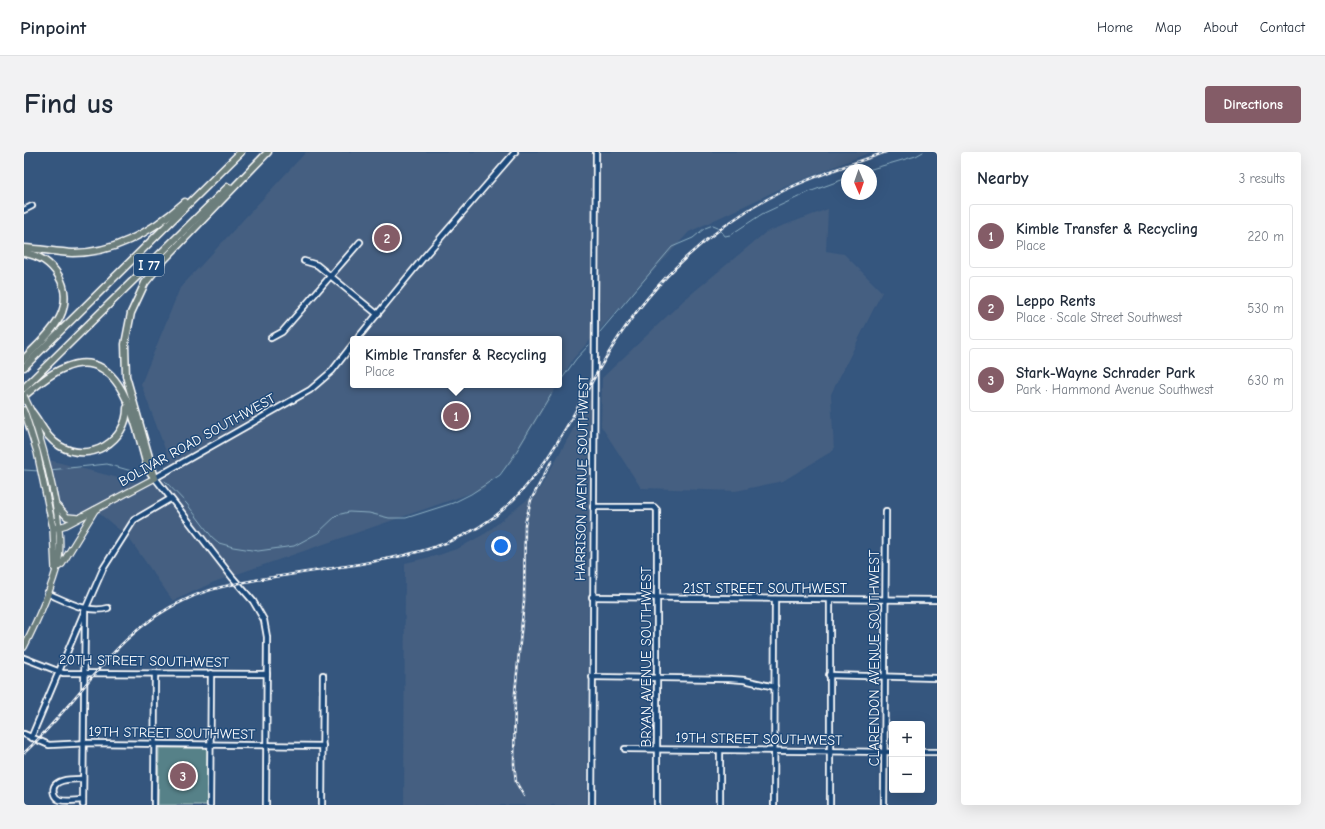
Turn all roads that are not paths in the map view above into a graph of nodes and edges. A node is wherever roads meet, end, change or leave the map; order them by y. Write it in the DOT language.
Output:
graph roads {
  1 [pos="236,152"];
  2 [pos="240,152"];
  3 [pos="263,152"];
  4 [pos="268,152"];
  5 [pos="515,152"];
  6 [pos="596,152"];
  7 [pos="32,206"];
  8 [pos="24,210"];
  9 [pos="360,242"];
  10 [pos="24,248"];
  11 [pos="24,253"];
  12 [pos="304,261"];
  13 [pos="331,276"];
  14 [pos="376,314"];
  15 [pos="359,336"];
  16 [pos="271,338"];
  17 [pos="350,348"];
  18 [pos="24,359"];
  19 [pos="24,367"];
  20 [pos="24,388"];
  21 [pos="24,396"];
  22 [pos="126,399"];
  23 [pos="27,412"];
  24 [pos="155,478"];
  25 [pos="170,499"];
  26 [pos="55,503"];
  27 [pos="592,507"];
  28 [pos="95,510"];
  29 [pos="886,510"];
  30 [pos="81,517"];
  31 [pos="56,528"];
  32 [pos="55,569"];
  33 [pos="47,593"];
  34 [pos="592,598"];
  35 [pos="657,598"];
  36 [pos="775,599"];
  37 [pos="830,599"];
  38 [pos="885,600"];
  39 [pos="937,600"];
  40 [pos="86,608"];
  41 [pos="108,608"];
  42 [pos="24,647"];
  43 [pos="24,658"];
  44 [pos="58,672"];
  45 [pos="84,673"];
  46 [pos="155,673"];
  47 [pos="211,673"];
  48 [pos="267,674"];
  49 [pos="323,675"];
  50 [pos="829,675"];
  51 [pos="884,676"];
  52 [pos="592,677"];
  53 [pos="657,678"];
  54 [pos="937,678"];
  55 [pos="775,687"];
  56 [pos="24,734"];
  57 [pos="31,738"];
  58 [pos="83,744"];
  59 [pos="154,744"];
  60 [pos="210,745"];
  61 [pos="266,745"];
  62 [pos="323,746"];
  63 [pos="625,749"];
  64 [pos="657,749"];
  65 [pos="720,750"];
  66 [pos="775,750"];
  67 [pos="830,751"];
  68 [pos="884,752"];
  69 [pos="889,752"];
  70 [pos="925,752"];
  71 [pos="937,752"];
  72 [pos="83,779"];
  73 [pos="83,803"];
  74 [pos="154,805"];
  75 [pos="210,805"];
  76 [pos="266,805"];
  77 [pos="322,805"];
  78 [pos="592,805"];
  79 [pos="657,805"];
  80 [pos="720,805"];
  81 [pos="774,805"];
  82 [pos="830,805"];
  83 [pos="884,805"];
  1 -- 10 [label="highway"];
  2 -- 19 [label="highway, I 77"];
  3 -- 20 [label="highway, I 77"];
  4 -- 24 [label="highway"];
  5 -- 14 [label="street"];
  6 -- 27 [label="street, HARRISON AVENUE SOUTHWEST"];
  7 -- 8 [label="street"];
  9 -- 13 [label="street"];
  11 -- 18 [label="highway"];
  12 -- 13 [label="street"];
  13 -- 14 [label="street"];
  13 -- 16 [label="street"];
  14 -- 15 [label="street"];
  17 -- 24 [label="street, BOLIVAR ROAD SOUTHWEST"];
  21 -- 22 [label="highway"];
  21 -- 23 [label="main road, bridge"];
  22 -- 23 [label="highway"];
  22 -- 24 [label="highway"];
  23 -- 26 [label="main road"];
  23 -- 31 [label="main road"];
  24 -- 25 [label="street"];
  24 -- 28 [label="main road, BOLIVAR ROAD SOUTHWEST"];
  25 -- 40 [label="street"];
  25 -- 48 [label="street"];
  26 -- 30 [label="main road"];
  26 -- 31 [label="main road"];
  27 -- 34 [label="street, HARRISON AVENUE SOUTHWEST"];
  27 -- 35 [label="street, BRYAN AVENUE SOUTHWEST"];
  28 -- 30 [label="main road, BOLIVAR ROAD SOUTHWEST"];
  28 -- 32 [label="main road"];
  29 -- 38 [label="street, CLARENDON AVENUE SOUTHWEST"];
  30 -- 31 [label="main road, BOLIVAR ROAD SOUTHWEST"];
  31 -- 32 [label="main road"];
  32 -- 33 [label="main road"];
  33 -- 40 [label="street"];
  33 -- 42 [label="main road"];
  34 -- 35 [label="street, 21ST STREET SOUTHWEST"];
  34 -- 52 [label="street, HARRISON AVENUE SOUTHWEST"];
  35 -- 36 [label="street, 21ST STREET SOUTHWEST"];
  35 -- 53 [label="street, BRYAN AVENUE SOUTHWEST"];
  36 -- 37 [label="street, 21ST STREET SOUTHWEST"];
  36 -- 55 [label="street"];
  37 -- 38 [label="street, 21ST STREET SOUTHWEST"];
  37 -- 50 [label="street"];
  38 -- 39 [label="street, 21ST STREET SOUTHWEST"];
  38 -- 51 [label="street, CLARENDON AVENUE SOUTHWEST"];
  40 -- 41 [label="street"];
  40 -- 44 [label="street"];
  40 -- 45 [label="street"];
  43 -- 44 [label="street, 20TH STREET SOUTHWEST"];
  44 -- 45 [label="street, 20TH STREET SOUTHWEST"];
  44 -- 57 [label="street"];
  45 -- 46 [label="street, 20TH STREET SOUTHWEST"];
  45 -- 58 [label="street"];
  46 -- 47 [label="street, 20TH STREET SOUTHWEST"];
  46 -- 59 [label="street"];
  47 -- 48 [label="street, 20TH STREET SOUTHWEST"];
  47 -- 60 [label="street"];
  48 -- 61 [label="street"];
  49 -- 62 [label="street"];
  50 -- 51 [label="street"];
  50 -- 67 [label="street"];
  51 -- 54 [label="street"];
  51 -- 68 [label="street, CLARENDON AVENUE SOUTHWEST"];
  52 -- 53 [label="street"];
  52 -- 78 [label="street, HARRISON AVENUE SOUTHWEST"];
  53 -- 55 [label="street"];
  53 -- 64 [label="street, BRYAN AVENUE SOUTHWEST"];
  55 -- 66 [label="street"];
  56 -- 57 [label="street, 19TH STREET SOUTHWEST"];
  57 -- 58 [label="street, 19TH STREET SOUTHWEST"];
  58 -- 59 [label="street, 19TH STREET SOUTHWEST"];
  58 -- 72 [label="street"];
  59 -- 60 [label="street, 19TH STREET SOUTHWEST"];
  59 -- 74 [label="street"];
  60 -- 61 [label="street, 19TH STREET SOUTHWEST"];
  60 -- 75 [label="street"];
  61 -- 62 [label="street, 19TH STREET SOUTHWEST"];
  61 -- 76 [label="street"];
  62 -- 77 [label="street"];
  63 -- 64 [label="street, 19TH STREET SOUTHWEST"];
  64 -- 65 [label="street, 19TH STREET SOUTHWEST"];
  64 -- 79 [label="street, BRYAN AVENUE SOUTHWEST"];
  65 -- 66 [label="street, 19TH STREET SOUTHWEST"];
  65 -- 80 [label="street"];
  66 -- 67 [label="street, 19TH STREET SOUTHWEST"];
  66 -- 81 [label="street"];
  67 -- 68 [label="street, 19TH STREET SOUTHWEST"];
  67 -- 82 [label="street"];
  68 -- 69 [label="street, 19TH STREET SOUTHWEST"];
  68 -- 83 [label="street, CLARENDON AVENUE SOUTHWEST"];
  70 -- 71 [label="street"];
  72 -- 73 [label="street"];
  72 -- 73 [label="street"];
}
